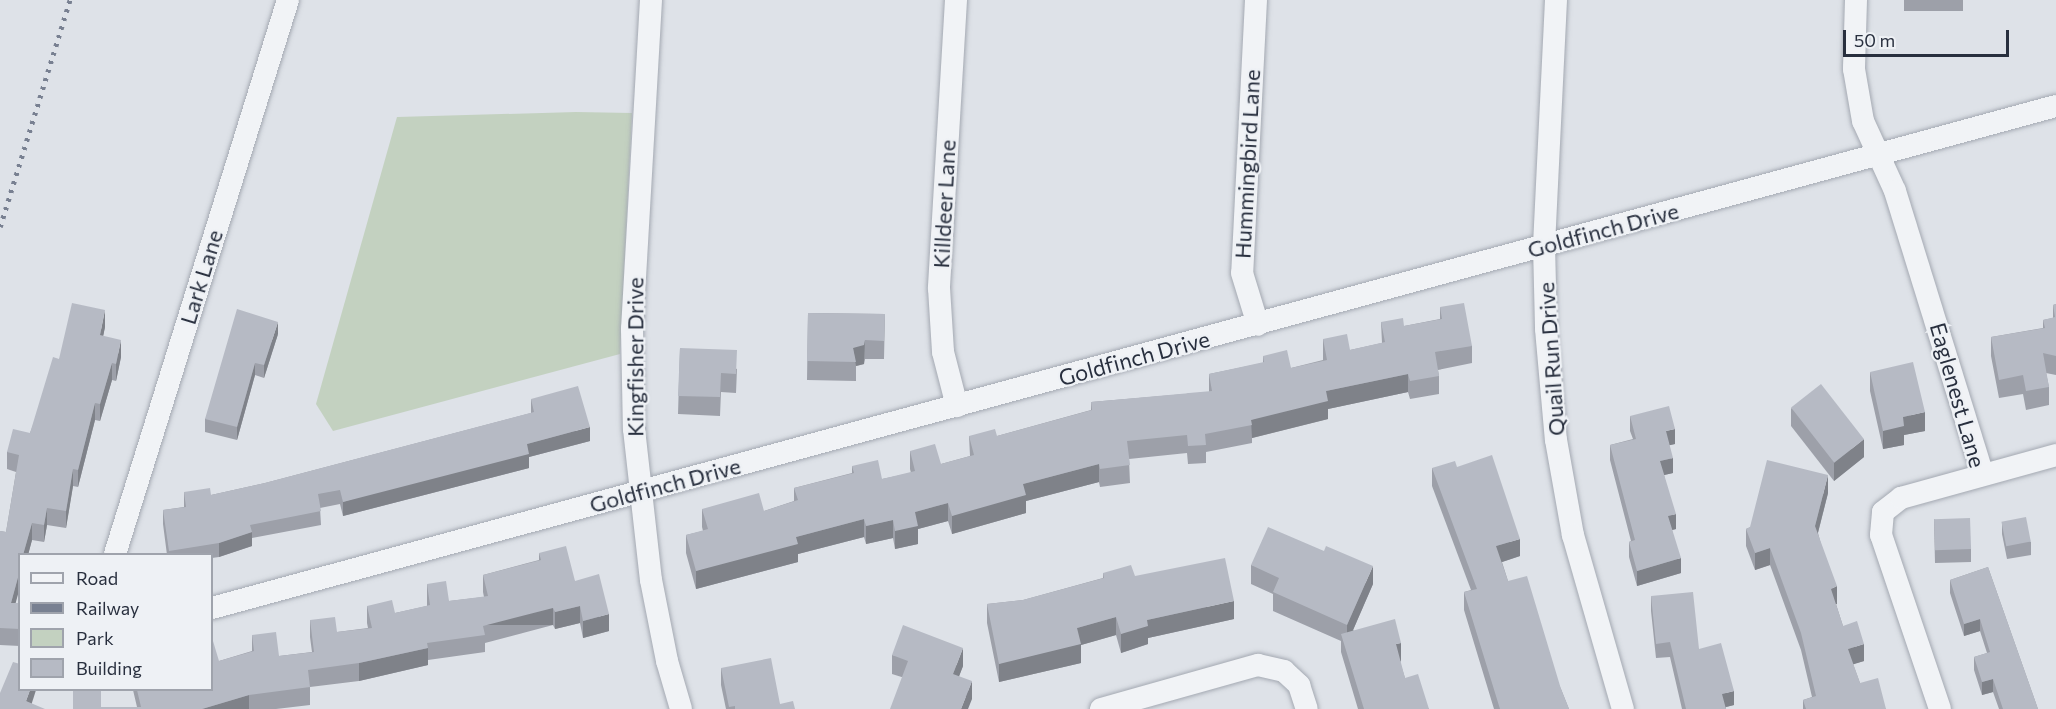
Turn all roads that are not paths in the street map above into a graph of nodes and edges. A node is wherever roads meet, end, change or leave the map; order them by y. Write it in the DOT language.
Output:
graph roads {
  1 [pos="288,0"];
  2 [pos="651,0"];
  3 [pos="956,0"];
  4 [pos="1256,0"];
  5 [pos="1556,0"];
  6 [pos="1856,0"];
  7 [pos="2056,106"];
  8 [pos="1877,155"];
  9 [pos="1544,245"];
  10 [pos="1258,325"];
  11 [pos="957,406"];
  12 [pos="2056,455"];
  13 [pos="1983,476"];
  14 [pos="639,492"];
  15 [pos="116,553"];
  16 [pos="213,608"];
  17 [pos="681,709"];
  18 [pos="1101,709"];
  19 [pos="1307,709"];
  20 [pos="1623,709"];
  21 [pos="1940,709"];
  1 -- 15 [label="street, Lark Lane"];
  2 -- 14 [label="street, Kingfisher Drive"];
  3 -- 11 [label="street, Killdeer Lane"];
  4 -- 10 [label="street, Hummingbird Lane"];
  5 -- 9 [label="street, Quail Run Drive"];
  6 -- 8 [label="street, Eaglenest Lane"];
  7 -- 8 [label="street, Goldfinch Drive"];
  8 -- 9 [label="street, Goldfinch Drive"];
  8 -- 13 [label="street, Eaglenest Lane"];
  9 -- 10 [label="street, Goldfinch Drive"];
  9 -- 20 [label="street, Quail Run Drive"];
  10 -- 11 [label="street, Goldfinch Drive"];
  11 -- 14 [label="street, Goldfinch Drive"];
  12 -- 13 [label="street"];
  13 -- 21 [label="street, Eaglenest Lane"];
  14 -- 16 [label="street, Goldfinch Drive"];
  14 -- 17 [label="street, Kingfisher Drive"];
  18 -- 19 [label="street"];
}
